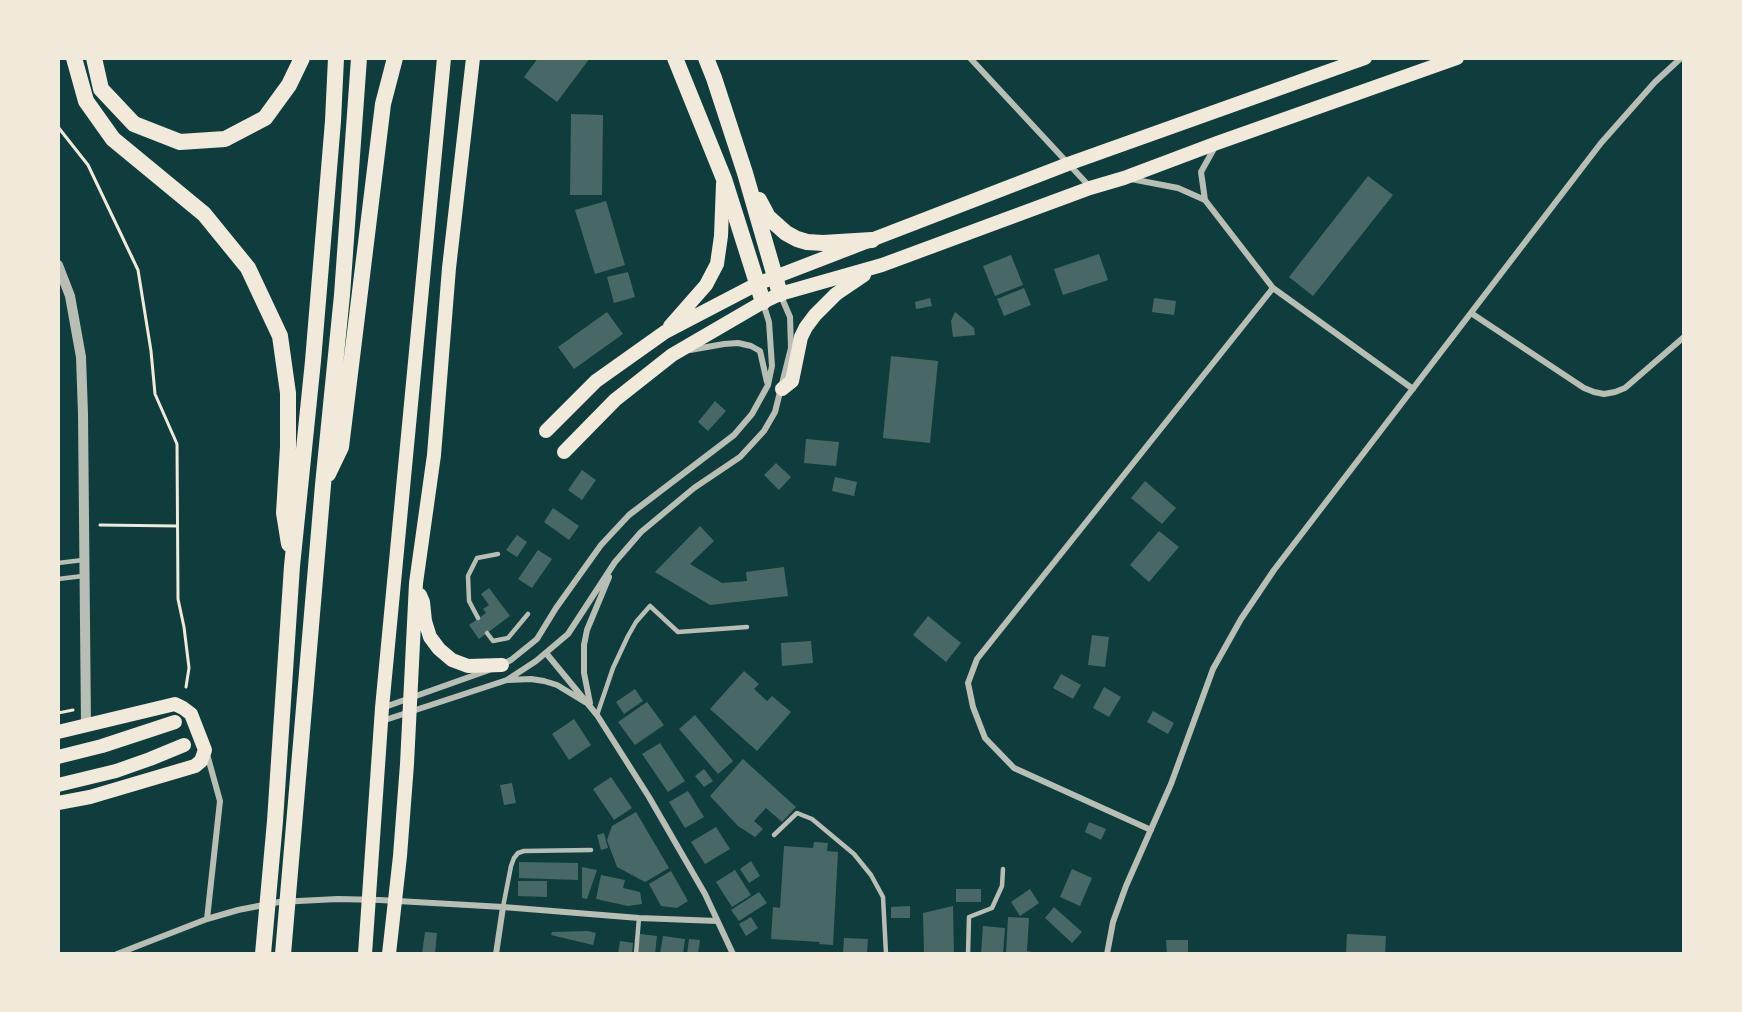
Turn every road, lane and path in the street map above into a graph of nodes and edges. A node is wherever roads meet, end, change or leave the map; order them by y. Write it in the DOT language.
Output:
graph roads {
  1 [pos="74,58"];
  2 [pos="94,58"];
  3 [pos="302,58"];
  4 [pos="336,58"];
  5 [pos="359,58"];
  6 [pos="395,58"];
  7 [pos="706,58"];
  8 [pos="970,58"];
  9 [pos="1365,58"];
  10 [pos="1457,58"];
  11 [pos="1681,58"];
  12 [pos="675,59"];
  13 [pos="443,60"];
  14 [pos="473,62"];
  15 [pos="58,127"];
  16 [pos="1217,143"];
  17 [pos="1068,164"];
  18 [pos="745,173"];
  19 [pos="1124,178"];
  20 [pos="723,179"];
  21 [pos="1090,188"];
  22 [pos="1206,200"];
  23 [pos="872,240"];
  24 [pos="58,265"];
  25 [pos="882,265"];
  26 [pos="775,277"];
  27 [pos="757,284"];
  28 [pos="1273,288"];
  29 [pos="780,294"];
  30 [pos="763,302"];
  31 [pos="1471,313"];
  32 [pos="665,332"];
  33 [pos="1683,337"];
  34 [pos="672,355"];
  35 [pos="768,385"];
  36 [pos="782,389"];
  37 [pos="1413,389"];
  38 [pos="546,430"];
  39 [pos="564,452"];
  40 [pos="323,486"];
  41 [pos="100,525"];
  42 [pos="177,526"];
  43 [pos="498,554"];
  44 [pos="83,560"];
  45 [pos="615,562"];
  46 [pos="58,563"];
  47 [pos="292,566"];
  48 [pos="84,576"];
  49 [pos="58,579"];
  50 [pos="416,583"];
  51 [pos="528,614"];
  52 [pos="478,618"];
  53 [pos="747,627"];
  54 [pos="487,633"];
  55 [pos="546,653"];
  56 [pos="502,665"];
  57 [pos="507,680"];
  58 [pos="186,687"];
  59 [pos="410,705"];
  60 [pos="590,706"];
  61 [pos="73,710"];
  62 [pos="58,713"];
  63 [pos="382,714"];
  64 [pos="597,715"];
  65 [pos="175,722"];
  66 [pos="86,727"];
  67 [pos="58,732"];
  68 [pos="184,746"];
  69 [pos="205,750"];
  70 [pos="58,757"];
  71 [pos="58,785"];
  72 [pos="58,802"];
  73 [pos="1151,830"];
  74 [pos="774,835"];
  75 [pos="591,850"];
  76 [pos="1003,869"];
  77 [pos="503,907"];
  78 [pos="639,918"];
  79 [pos="207,919"];
  80 [pos="717,921"];
  81 [pos="117,954"];
  82 [pos="263,954"];
  83 [pos="283,954"];
  84 [pos="365,954"];
  85 [pos="389,954"];
  86 [pos="496,954"];
  87 [pos="636,954"];
  88 [pos="733,954"];
  89 [pos="886,954"];
  90 [pos="968,954"];
  91 [pos="1107,954"];
  1 -- 47 [label="highway"];
  2 -- 3 [label="highway"];
  4 -- 47 [label="highway"];
  5 -- 40 [label="highway"];
  6 -- 40 [label="highway"];
  7 -- 18 [label="highway"];
  8 -- 17 [label="street"];
  9 -- 17 [label="main road"];
  10 -- 16 [label="main road"];
  11 -- 31 [label="street"];
  12 -- 20 [label="highway"];
  13 -- 63 [label="main road"];
  14 -- 50 [label="main road"];
  15 -- 42 [label="path"];
  16 -- 19 [label="main road"];
  16 -- 22 [label="street"];
  17 -- 21 [label="street"];
  17 -- 23 [label="main road"];
  18 -- 23 [label="highway"];
  18 -- 26 [label="highway"];
  19 -- 21 [label="main road"];
  19 -- 22 [label="street"];
  20 -- 27 [label="highway"];
  20 -- 32 [label="main road"];
  21 -- 25 [label="main road"];
  22 -- 28 [label="street"];
  23 -- 26 [label="main road"];
  24 -- 44 [label="street"];
  25 -- 29 [label="main road"];
  25 -- 36 [label="main road"];
  26 -- 27 [label="main road"];
  26 -- 29 [label="highway"];
  27 -- 30 [label="highway"];
  27 -- 32 [label="main road"];
  28 -- 37 [label="street"];
  28 -- 73 [label="street"];
  29 -- 30 [label="main road"];
  29 -- 36 [label="street"];
  30 -- 34 [label="main road"];
  30 -- 35 [label="street"];
  31 -- 33 [label="street"];
  31 -- 37 [label="street"];
  32 -- 38 [label="main road"];
  34 -- 35 [label="street"];
  34 -- 39 [label="main road"];
  35 -- 56 [label="street"];
  36 -- 45 [label="street"];
  37 -- 73 [label="street"];
  40 -- 83 [label="highway"];
  41 -- 42 [label="path"];
  42 -- 58 [label="path"];
  43 -- 52 [label="lane"];
  44 -- 46 [label="lane"];
  44 -- 48 [label="street"];
  45 -- 55 [label="street"];
  45 -- 60 [label="street"];
  47 -- 82 [label="highway"];
  48 -- 49 [label="lane"];
  48 -- 66 [label="street"];
  50 -- 56 [label="main road"];
  50 -- 59 [label="main road"];
  51 -- 54 [label="lane"];
  53 -- 64 [label="lane"];
  55 -- 57 [label="street"];
  55 -- 60 [label="street"];
  56 -- 59 [label="street"];
  57 -- 59 [label="street"];
  57 -- 60 [label="street"];
  59 -- 63 [label="street"];
  59 -- 63 [label="street"];
  59 -- 85 [label="main road"];
  60 -- 64 [label="street"];
  61 -- 62 [label="path"];
  63 -- 84 [label="main road"];
  64 -- 80 [label="street"];
  65 -- 70 [label="main road"];
  66 -- 67 [label="main road"];
  66 -- 69 [label="main road"];
  68 -- 71 [label="main road"];
  69 -- 72 [label="main road"];
  69 -- 79 [label="street"];
  73 -- 91 [label="street"];
  74 -- 89 [label="lane"];
  75 -- 77 [label="lane"];
  76 -- 90 [label="lane"];
  77 -- 78 [label="street"];
  77 -- 79 [label="street"];
  77 -- 86 [label="street"];
  78 -- 80 [label="street"];
  78 -- 87 [label="lane"];
  79 -- 81 [label="street"];
  80 -- 88 [label="street"];
}
